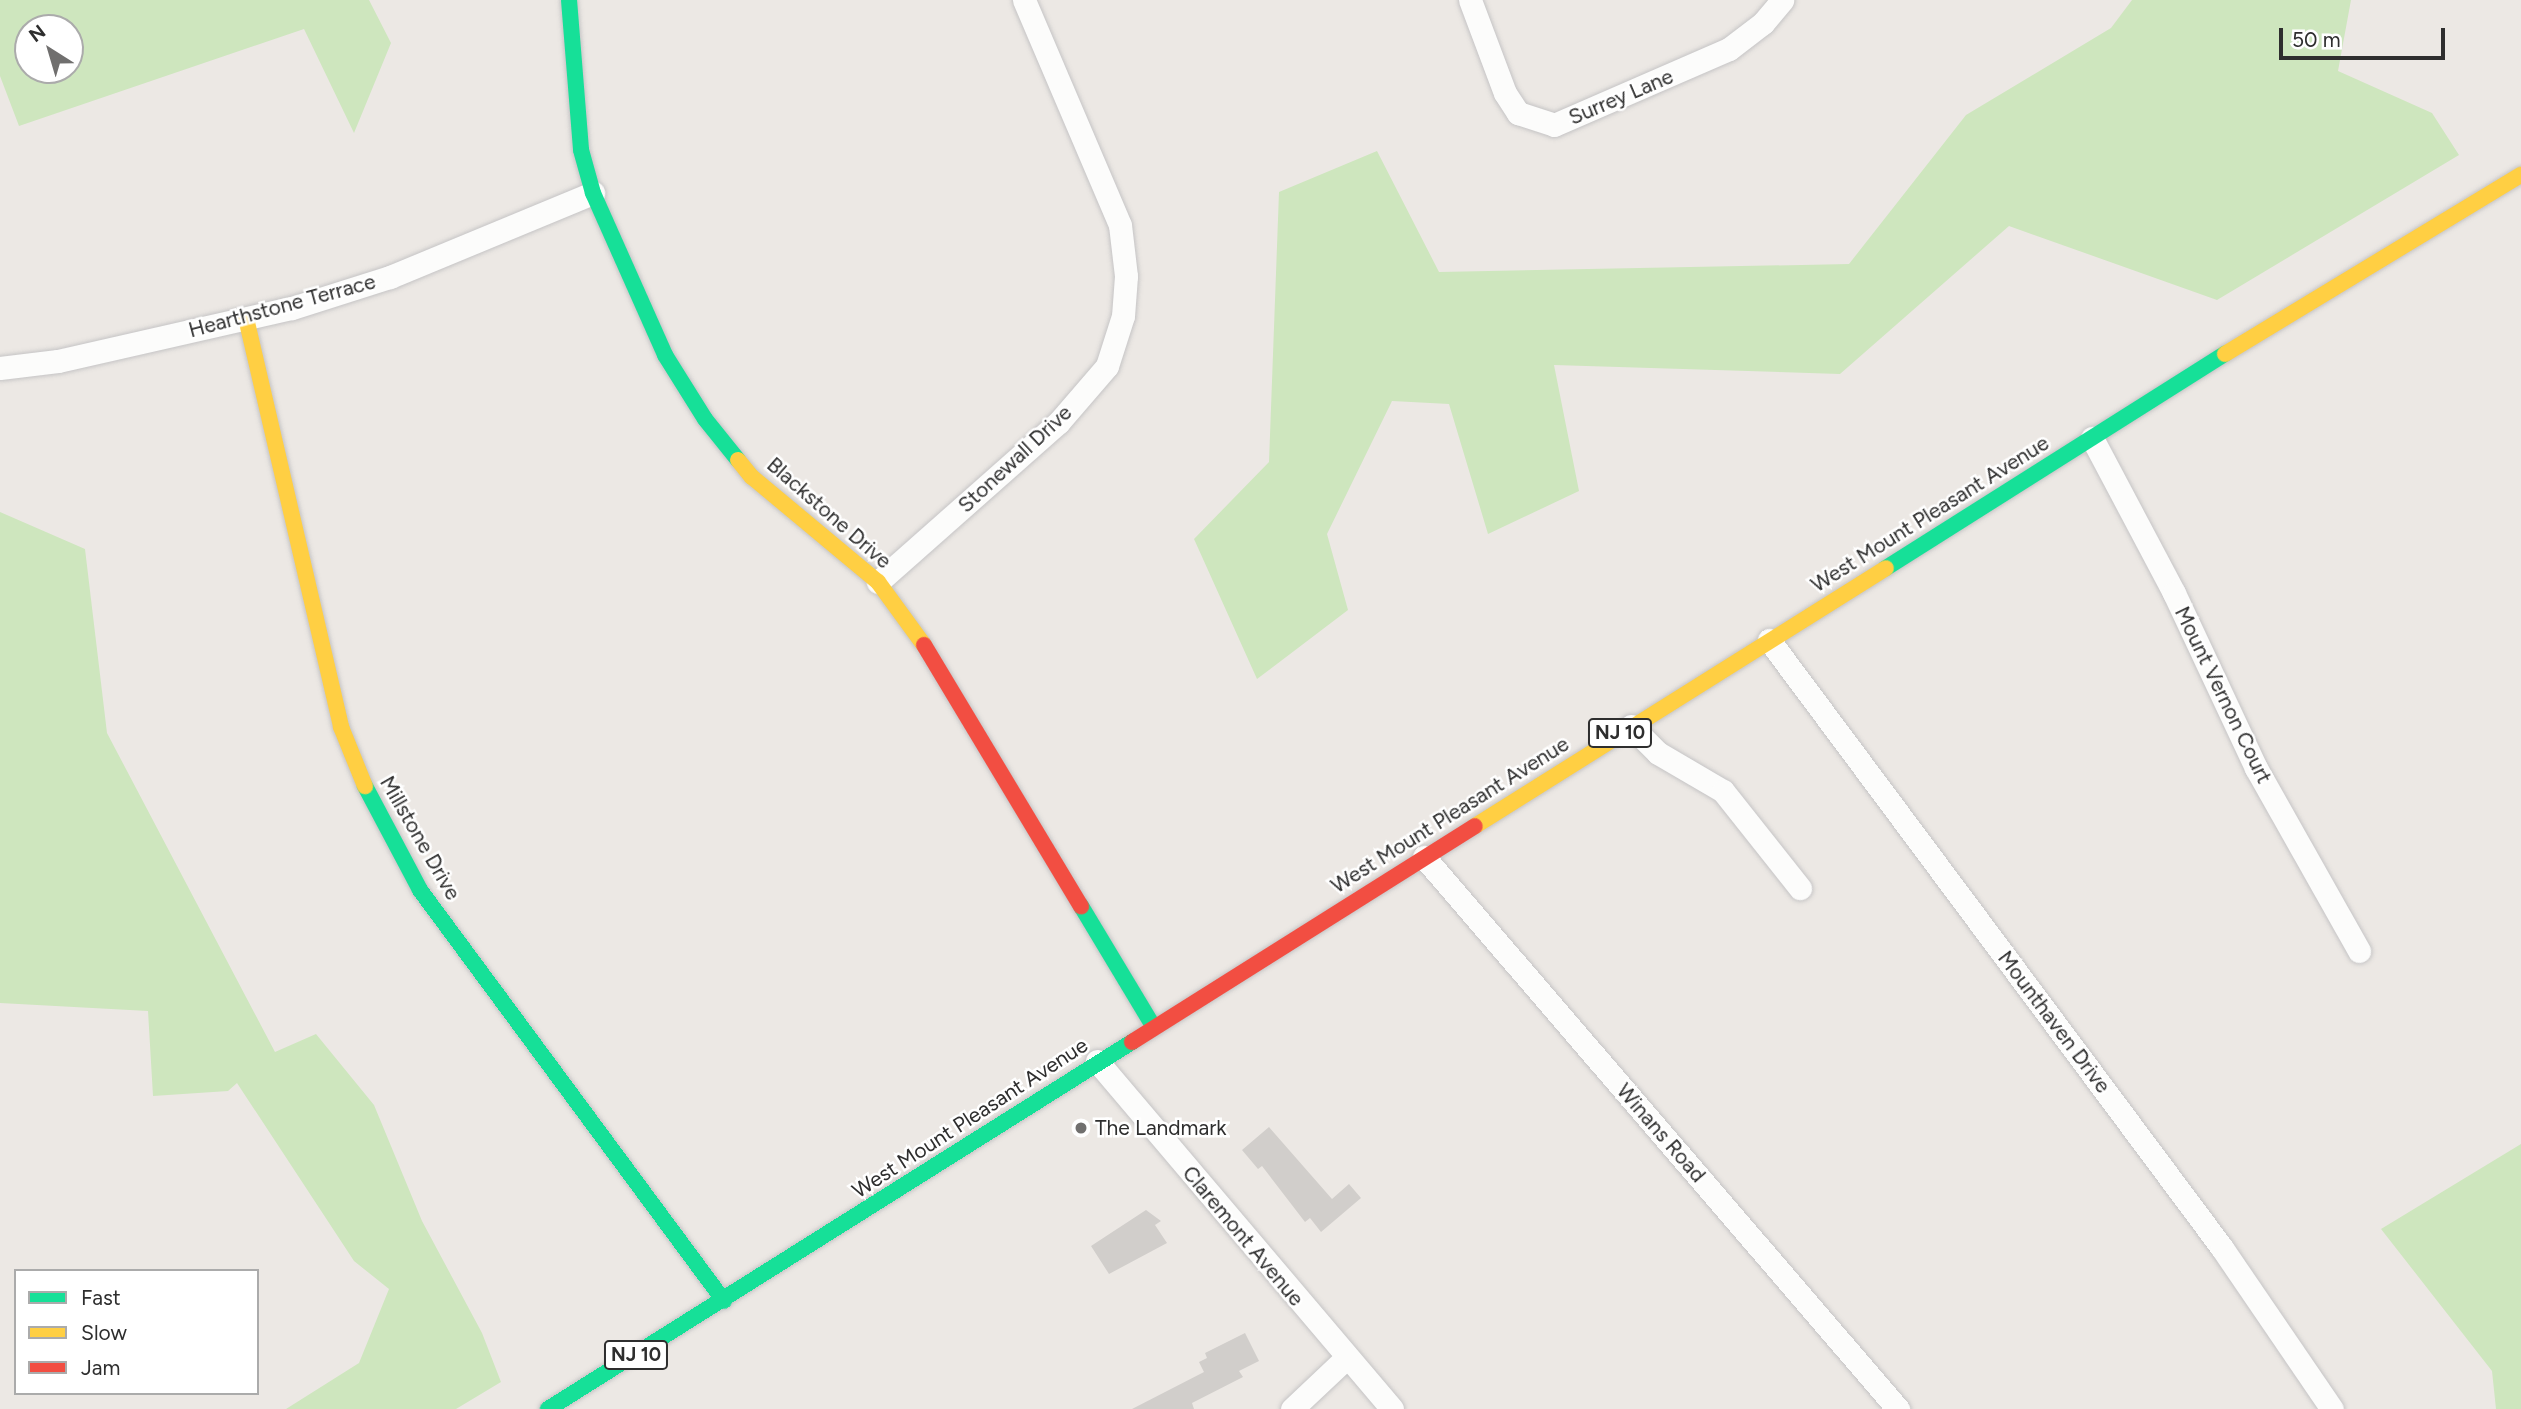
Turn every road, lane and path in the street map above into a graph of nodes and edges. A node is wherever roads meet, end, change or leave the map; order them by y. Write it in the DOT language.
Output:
graph roads {
  1 [pos="569,0"];
  2 [pos="1024,0"];
  3 [pos="1470,0"];
  4 [pos="1783,0"];
  5 [pos="2521,175"];
  6 [pos="593,193"];
  7 [pos="246,318"];
  8 [pos="0,368"];
  9 [pos="2092,438"];
  10 [pos="878,582"];
  11 [pos="1769,640"];
  12 [pos="1631,726"];
  13 [pos="1423,857"];
  14 [pos="1800,888"];
  15 [pos="2359,951"];
  16 [pos="1153,1026"];
  17 [pos="1097,1061"];
  18 [pos="724,1301"];
  19 [pos="1346,1359"];
  20 [pos="548,1409"];
  21 [pos="1292,1409"];
  22 [pos="1392,1409"];
  23 [pos="1898,1409"];
  24 [pos="2332,1409"];
  1 -- 6 [label="main road, Blackstone Drive"];
  2 -- 10 [label="street, Stonewall Drive"];
  3 -- 4 [label="street, Surrey Lane"];
  5 -- 9 [label="main road, West Mount Pleasant Avenue / NJ 10"];
  6 -- 7 [label="street, Hearthstone Terrace"];
  6 -- 10 [label="main road, Blackstone Drive"];
  7 -- 8 [label="street, Hearthstone Terrace"];
  7 -- 18 [label="main road, Millstone Drive"];
  9 -- 11 [label="main road, West Mount Pleasant Avenue / NJ 10"];
  9 -- 15 [label="street, Mount Vernon Court"];
  10 -- 16 [label="main road, Blackstone Drive"];
  11 -- 12 [label="main road, West Mount Pleasant Avenue / NJ 10"];
  11 -- 24 [label="street, Mounthaven Drive"];
  12 -- 13 [label="main road, West Mount Pleasant Avenue / NJ 10"];
  12 -- 14 [label="street"];
  13 -- 16 [label="main road, West Mount Pleasant Avenue / NJ 10"];
  13 -- 23 [label="street, Winans Road"];
  16 -- 17 [label="main road, West Mount Pleasant Avenue / NJ 10"];
  17 -- 18 [label="main road, West Mount Pleasant Avenue / NJ 10"];
  17 -- 19 [label="street, Claremont Avenue"];
  18 -- 20 [label="main road, West Mount Pleasant Avenue / NJ 10"];
  19 -- 21 [label="street"];
  19 -- 22 [label="street, Claremont Avenue"];
}
